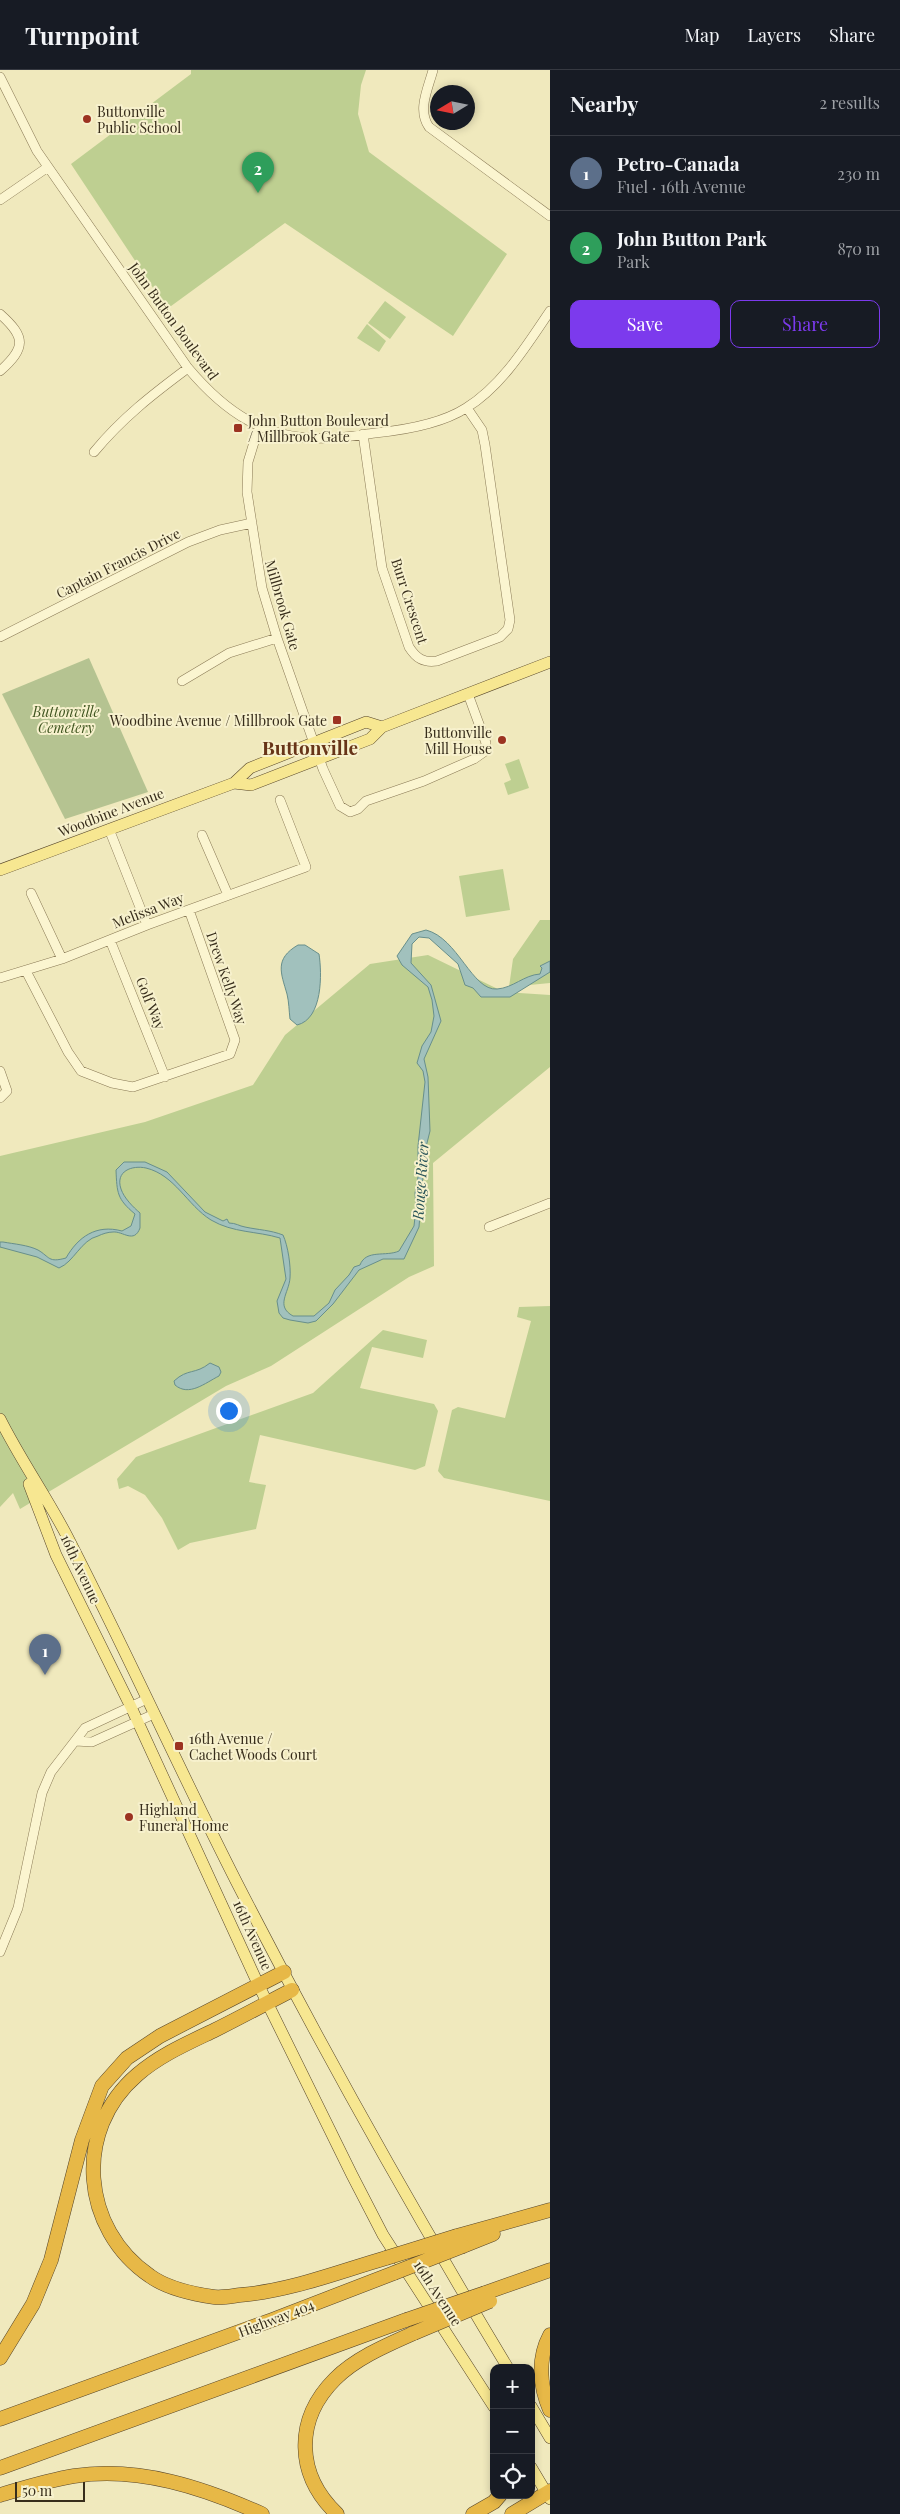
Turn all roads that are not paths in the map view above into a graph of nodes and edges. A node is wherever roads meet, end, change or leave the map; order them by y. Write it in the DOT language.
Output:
graph roads {
  1 [pos="433,70"];
  2 [pos="0,77"];
  3 [pos="48,168"];
  4 [pos="0,200"];
  5 [pos="550,216"];
  6 [pos="550,311"];
  7 [pos="0,314"];
  8 [pos="188,368"];
  9 [pos="0,371"];
  10 [pos="467,408"];
  11 [pos="259,426"];
  12 [pos="363,434"];
  13 [pos="94,452"];
  14 [pos="252,523"];
  15 [pos="0,637"];
  16 [pos="277,638"];
  17 [pos="550,662"];
  18 [pos="182,681"];
  19 [pos="468,694"];
  20 [pos="382,727"];
  21 [pos="314,743"];
  22 [pos="319,757"];
  23 [pos="234,783"];
  24 [pos="280,800"];
  25 [pos="109,829"];
  26 [pos="202,835"];
  27 [pos="0,870"];
  28 [pos="31,893"];
  29 [pos="228,895"];
  30 [pos="189,910"];
  31 [pos="147,925"];
  32 [pos="110,940"];
  33 [pos="62,959"];
  34 [pos="26,971"];
  35 [pos="0,978"];
  36 [pos="0,1071"];
  37 [pos="165,1077"];
  38 [pos="0,1098"];
  39 [pos="550,1203"];
  40 [pos="489,1227"];
  41 [pos="0,1419"];
  42 [pos="19,1458"];
  43 [pos="147,1699"];
  44 [pos="131,1706"];
  45 [pos="154,1714"];
  46 [pos="138,1722"];
  47 [pos="76,1741"];
  48 [pos="0,1952"];
  49 [pos="284,1972"];
  50 [pos="259,1986"];
  51 [pos="292,1990"];
  52 [pos="268,2003"];
  53 [pos="550,2211"];
  54 [pos="460,2241"];
  55 [pos="550,2270"];
  56 [pos="487,2297"];
  57 [pos="550,2335"];
  58 [pos="0,2358"];
  59 [pos="506,2364"];
  60 [pos="490,2401"];
  61 [pos="533,2409"];
  62 [pos="550,2410"];
  63 [pos="0,2419"];
  64 [pos="550,2438"];
  65 [pos="0,2468"];
  66 [pos="535,2473"];
  67 [pos="0,2495"];
  68 [pos="549,2495"];
  69 [pos="497,2499"];
  70 [pos="262,2514"];
  71 [pos="337,2514"];
  72 [pos="473,2514"];
  73 [pos="512,2514"];
  1 -- 5 [label="street"];
  2 -- 3 [label="street, John Button Boulevard"];
  3 -- 4 [label="street"];
  3 -- 8 [label="street, John Button Boulevard"];
  6 -- 10 [label="street, John Button Boulevard"];
  7 -- 9 [label="street"];
  8 -- 11 [label="street, John Button Boulevard"];
  8 -- 13 [label="street"];
  10 -- 12 [label="street, John Button Boulevard"];
  10 -- 12 [label="street, Burr Crescent"];
  11 -- 12 [label="street, John Button Boulevard"];
  11 -- 14 [label="street, Millbrook Gate"];
  14 -- 15 [label="street, Captain Francis Drive"];
  14 -- 16 [label="street, Millbrook Gate"];
  16 -- 18 [label="street"];
  16 -- 21 [label="street, Millbrook Gate"];
  17 -- 19 [label="main road, Woodbine Avenue"];
  19 -- 20 [label="main road, Woodbine Avenue"];
  19 -- 22 [label="street, Millbrook Gate"];
  20 -- 21 [label="main road, Woodbine Avenue"];
  20 -- 22 [label="main road, Woodbine Avenue"];
  21 -- 22 [label="street, Millbrook Gate"];
  21 -- 23 [label="main road, Woodbine Avenue"];
  22 -- 23 [label="main road, Woodbine Avenue"];
  23 -- 25 [label="main road, Woodbine Avenue"];
  24 -- 29 [label="street, Melissa Way"];
  25 -- 27 [label="main road, Woodbine Avenue"];
  25 -- 31 [label="street"];
  26 -- 29 [label="street"];
  28 -- 33 [label="street"];
  29 -- 30 [label="street, Melissa Way"];
  30 -- 31 [label="street, Melissa Way"];
  30 -- 37 [label="street, Drew Kelly Way"];
  31 -- 32 [label="street, Melissa Way"];
  32 -- 33 [label="street, Melissa Way"];
  32 -- 37 [label="street, Golf Way"];
  33 -- 34 [label="street, Melissa Way"];
  34 -- 35 [label="street, Melissa Way"];
  34 -- 37 [label="street, Drew Kelly Way"];
  36 -- 38 [label="street"];
  39 -- 40 [label="street"];
  41 -- 42 [label="main road, 16th Avenue"];
  42 -- 43 [label="main road, 16th Avenue"];
  42 -- 44 [label="main road, 16th Avenue"];
  43 -- 44 [label="street"];
  43 -- 45 [label="main road, 16th Avenue"];
  44 -- 46 [label="main road, 16th Avenue"];
  44 -- 47 [label="street"];
  45 -- 46 [label="street"];
  45 -- 49 [label="main road, 16th Avenue"];
  46 -- 47 [label="street"];
  46 -- 50 [label="main road, 16th Avenue"];
  47 -- 48 [label="street"];
  49 -- 50 [label="highway"];
  49 -- 51 [label="main road, 16th Avenue"];
  50 -- 52 [label="main road, 16th Avenue"];
  50 -- 58 [label="highway"];
  51 -- 52 [label="highway"];
  51 -- 59 [label="main road, 16th Avenue"];
  52 -- 54 [label="highway, bridge"];
  52 -- 60 [label="main road, 16th Avenue"];
  53 -- 54 [label="highway"];
  54 -- 63 [label="highway, Highway 404, bridge"];
  55 -- 56 [label="highway"];
  56 -- 65 [label="highway, bridge"];
  56 -- 71 [label="highway, bridge"];
  57 -- 62 [label="highway"];
  61 -- 64 [label="main road"];
  66 -- 68 [label="main road"];
  67 -- 70 [label="highway"];
  68 -- 73 [label="highway"];
  69 -- 72 [label="highway"];
}
